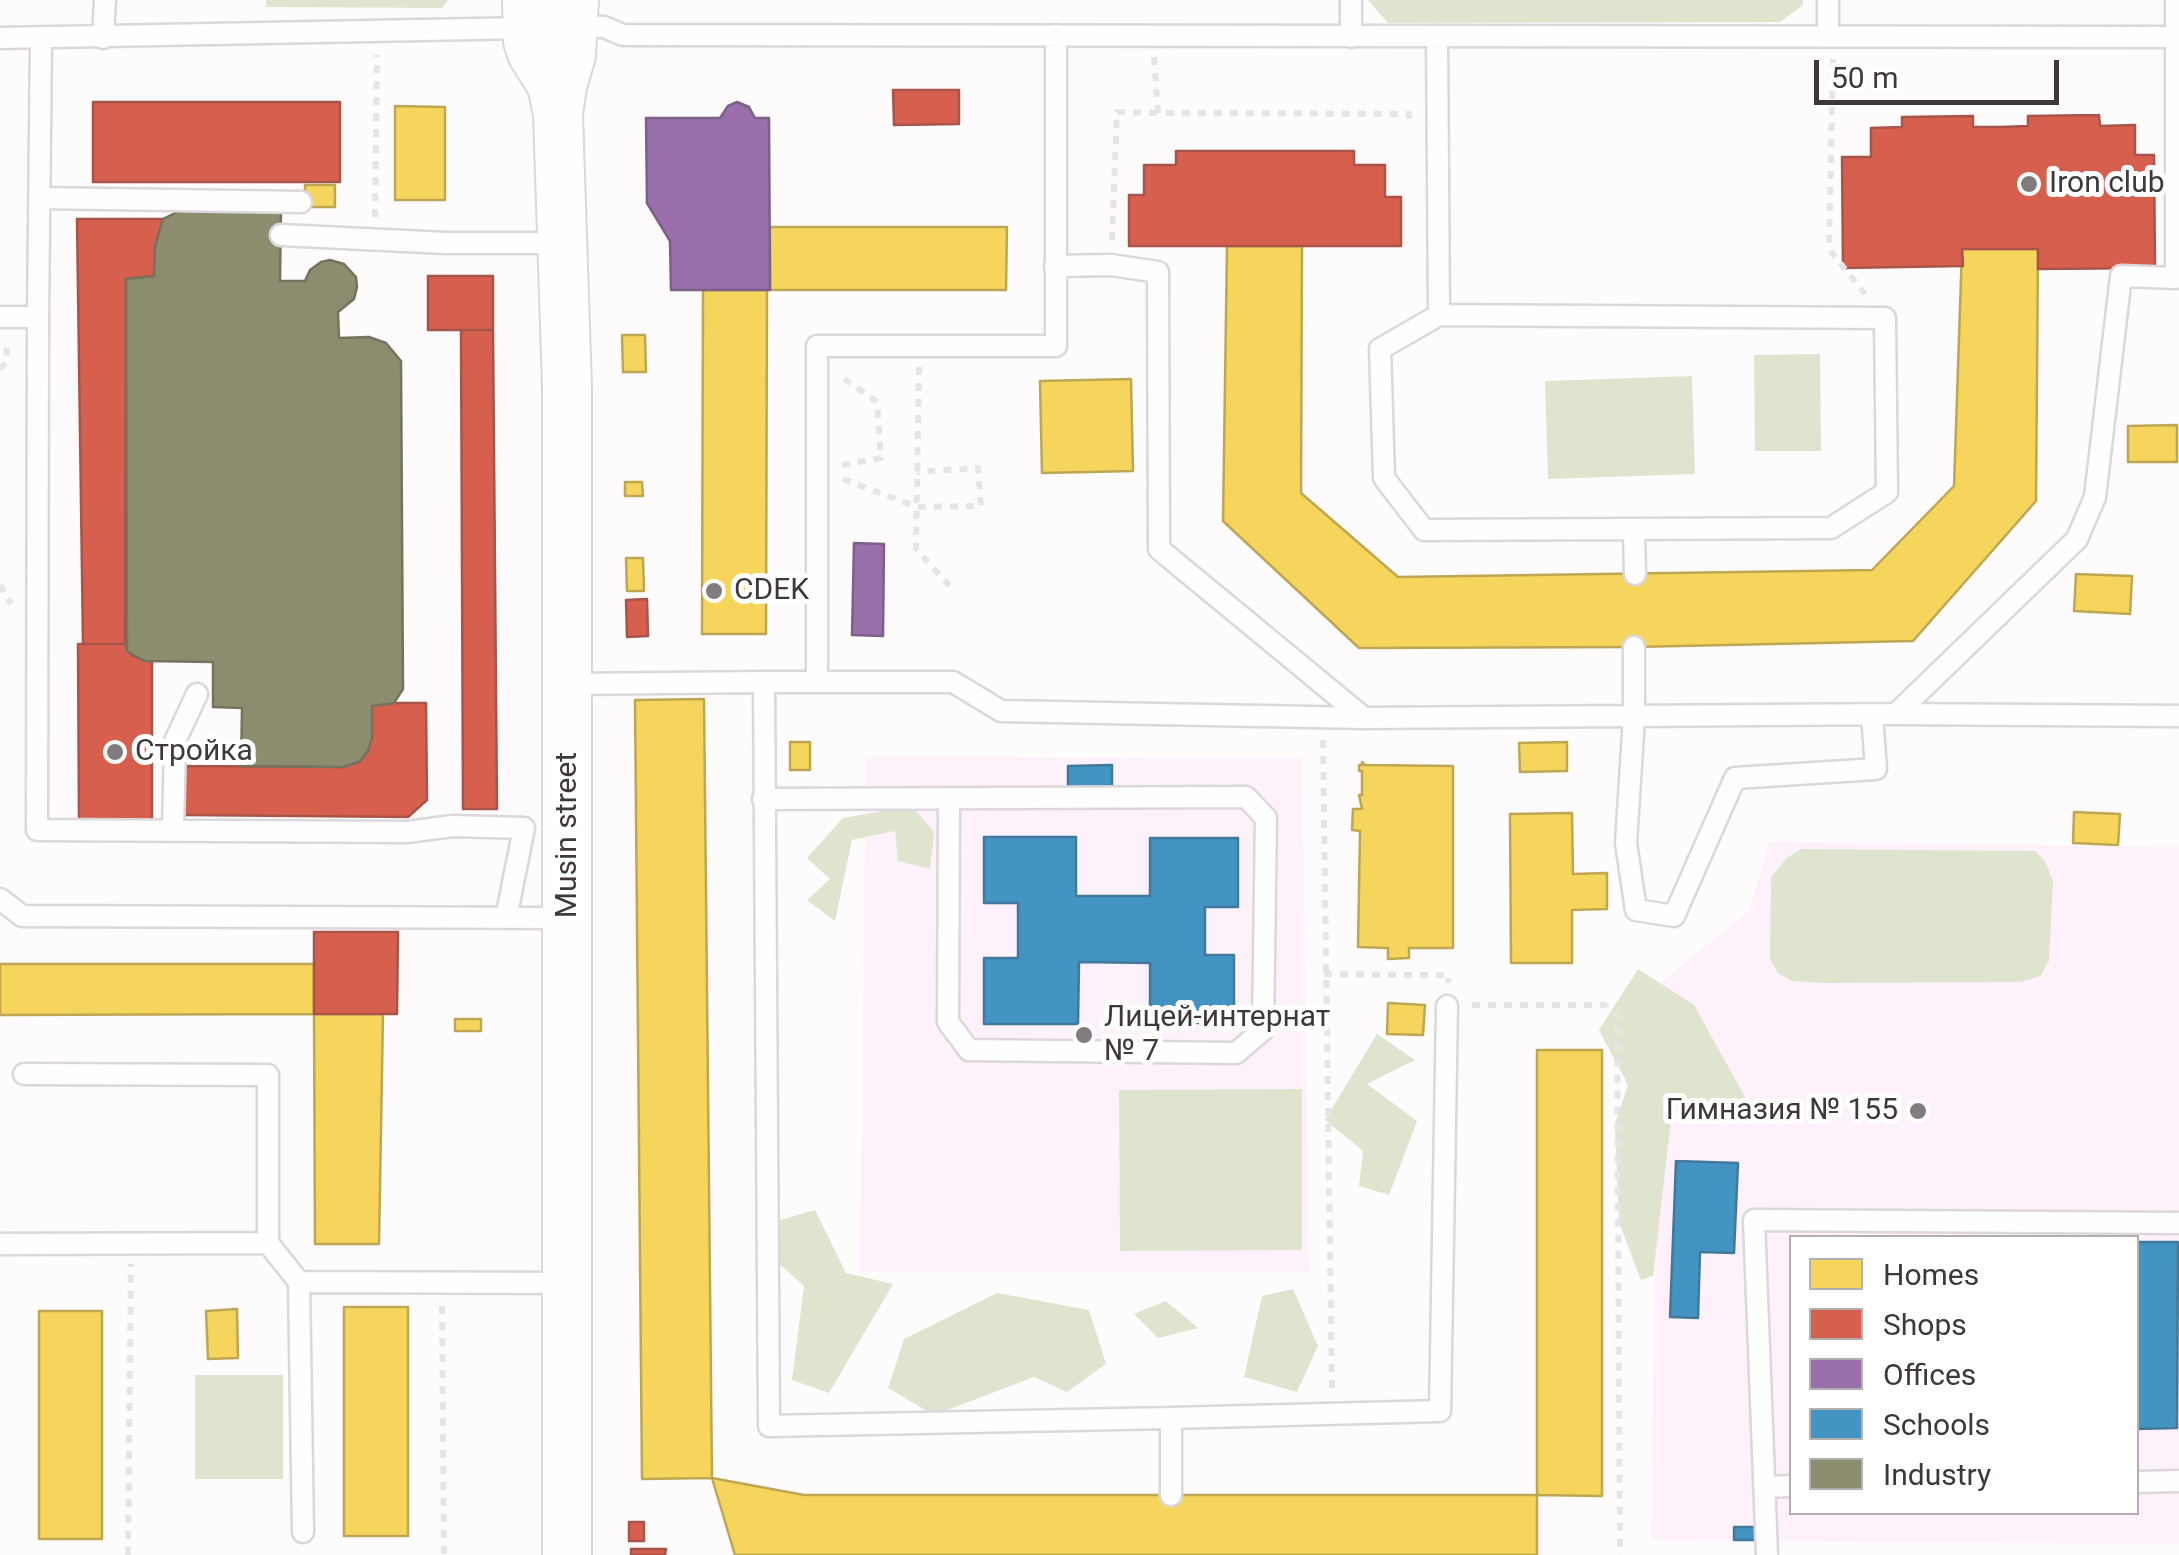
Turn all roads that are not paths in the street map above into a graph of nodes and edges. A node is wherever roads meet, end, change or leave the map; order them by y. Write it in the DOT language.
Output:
graph roads {
  1 [pos="104,0"];
  2 [pos="1351,0"];
  3 [pos="1828,0"];
  4 [pos="2176,0"];
  5 [pos="574,13"];
  6 [pos="527,14"];
  7 [pos="1056,36"];
  8 [pos="1438,36"];
  9 [pos="1831,36"];
  10 [pos="1351,37"];
  11 [pos="2178,37"];
  12 [pos="0,38"];
  13 [pos="41,38"];
  14 [pos="103,38"];
  15 [pos="558,114"];
  16 [pos="40,198"];
  17 [pos="300,202"];
  18 [pos="281,235"];
  19 [pos="562,242"];
  20 [pos="1055,266"];
  21 [pos="1439,315"];
  22 [pos="0,317"];
  23 [pos="38,317"];
  24 [pos="1634,531"];
  25 [pos="1635,574"];
  26 [pos="1634,648"];
  27 [pos="764,682"];
  28 [pos="817,682"];
  29 [pos="568,684"];
  30 [pos="197,694"];
  31 [pos="1896,714"];
  32 [pos="1872,715"];
  33 [pos="2179,716"];
  34 [pos="1634,717"];
  35 [pos="1364,718"];
  36 [pos="764,799"];
  37 [pos="949,799"];
  38 [pos="173,830"];
  39 [pos="0,899"];
  40 [pos="506,918"];
  41 [pos="568,918"];
  42 [pos="1447,1006"];
  43 [pos="24,1074"];
  44 [pos="2179,1222"];
  45 [pos="268,1242"];
  46 [pos="0,1244"];
  47 [pos="299,1282"];
  48 [pos="568,1283"];
  49 [pos="1171,1418"];
  50 [pos="2139,1482"];
  51 [pos="2179,1482"];
  52 [pos="1789,1486"];
  53 [pos="1764,1487"];
  54 [pos="1171,1495"];
  55 [pos="303,1532"];
  56 [pos="567,1555"];
  57 [pos="1767,1555"];
  1 -- 14 [label="lane"];
  2 -- 10 [label="lane"];
  3 -- 9 [label="lane"];
  4 -- 11 [label="lane"];
  5 -- 7 [label="lane"];
  5 -- 15 [label="street, Musin street"];
  6 -- 14 [label="lane"];
  6 -- 15 [label="street, Musin street"];
  7 -- 10 [label="lane"];
  7 -- 20 [label="lane"];
  8 -- 9 [label="lane"];
  8 -- 10 [label="lane"];
  8 -- 21 [label="lane"];
  9 -- 11 [label="lane"];
  11 -- 31 [label="lane"];
  12 -- 13 [label="lane"];
  13 -- 14 [label="lane"];
  13 -- 16 [label="lane"];
  15 -- 19 [label="street, Musin street"];
  16 -- 17 [label="lane"];
  16 -- 23 [label="lane"];
  18 -- 19 [label="lane"];
  19 -- 29 [label="street, Musin street"];
  20 -- 28 [label="lane"];
  20 -- 35 [label="lane"];
  21 -- 24 [label="lane"];
  21 -- 24 [label="lane"];
  22 -- 23 [label="lane"];
  23 -- 38 [label="lane"];
  24 -- 25 [label="lane"];
  26 -- 34 [label="lane"];
  27 -- 28 [label="lane"];
  27 -- 29 [label="lane"];
  27 -- 36 [label="lane"];
  28 -- 35 [label="lane"];
  29 -- 41 [label="street, Musin street"];
  30 -- 38 [label="lane"];
  31 -- 32 [label="lane"];
  31 -- 33 [label="lane"];
  32 -- 34 [label="lane"];
  32 -- 34 [label="lane"];
  34 -- 35 [label="lane"];
  36 -- 37 [label="lane"];
  36 -- 49 [label="lane"];
  37 -- 37 [label="lane"];
  38 -- 40 [label="lane"];
  39 -- 40 [label="lane"];
  40 -- 41 [label="lane"];
  41 -- 48 [label="street, Musin street"];
  42 -- 49 [label="lane"];
  43 -- 45 [label="lane"];
  44 -- 53 [label="lane"];
  45 -- 46 [label="lane"];
  45 -- 47 [label="lane"];
  47 -- 48 [label="lane"];
  47 -- 55 [label="lane"];
  48 -- 56 [label="street, Musin street"];
  49 -- 54 [label="lane"];
  50 -- 51 [label="lane"];
  52 -- 53 [label="lane"];
  53 -- 57 [label="lane"];
}
